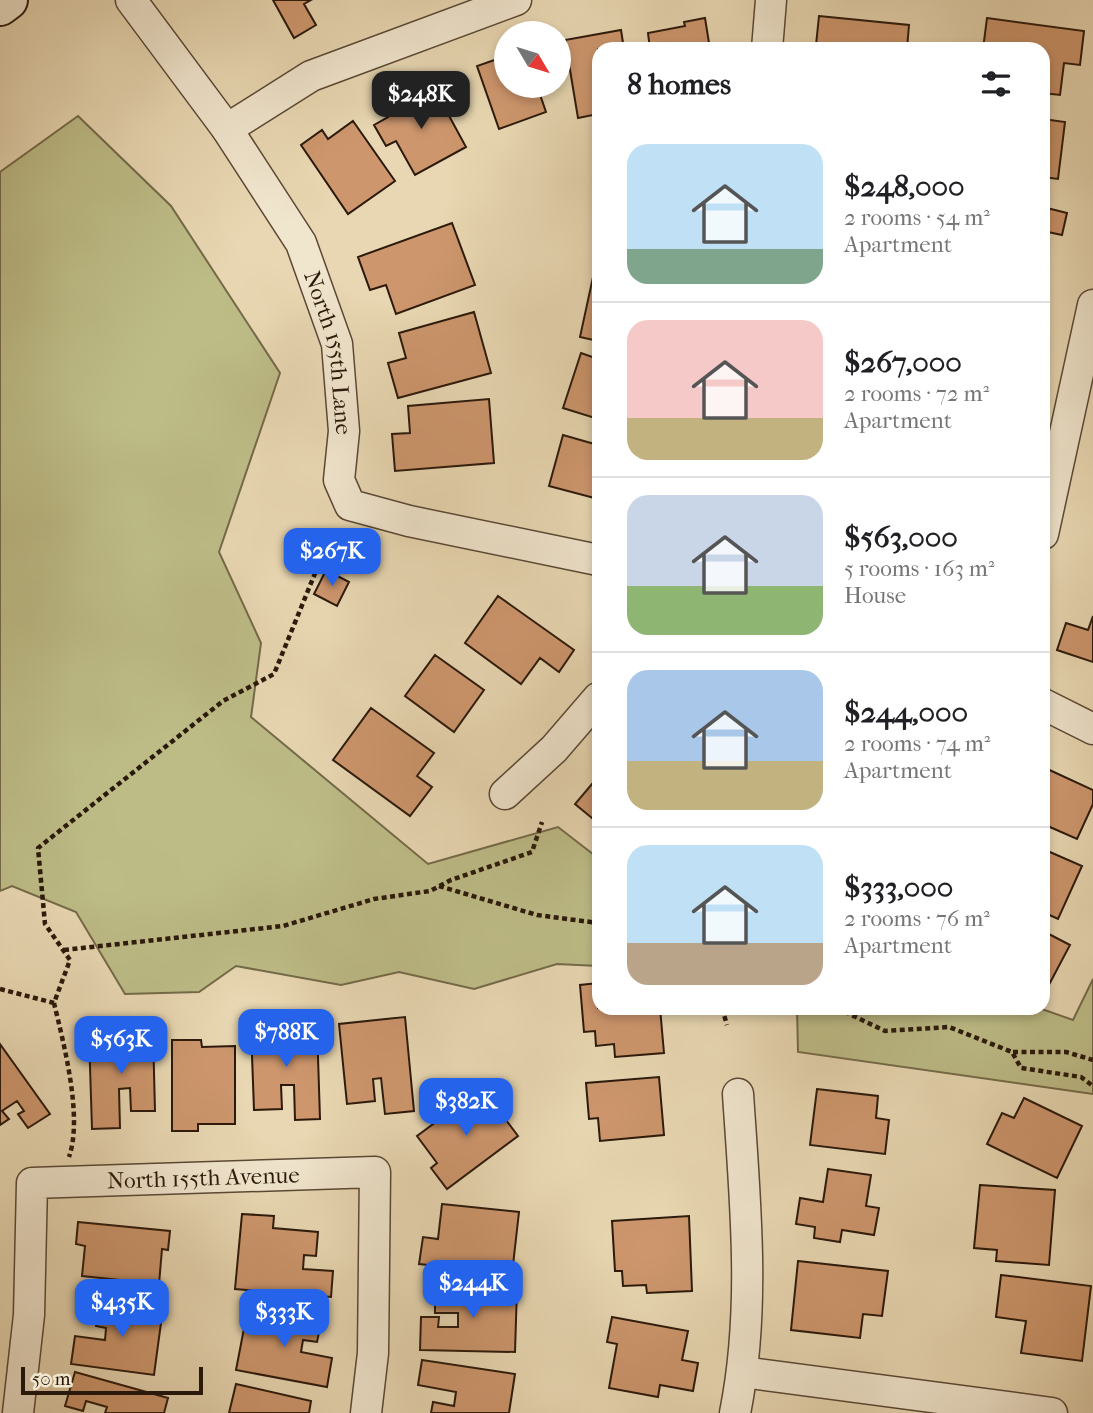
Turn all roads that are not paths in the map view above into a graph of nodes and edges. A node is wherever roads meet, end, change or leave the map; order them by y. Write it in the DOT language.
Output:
graph roads {
  1 [pos="8,0"];
  2 [pos="131,0"];
  3 [pos="516,0"];
  4 [pos="771,0"];
  5 [pos="0,6"];
  6 [pos="768,42"];
  7 [pos="227,129"];
  8 [pos="1093,305"];
  9 [pos="1050,502"];
  10 [pos="592,559"];
  11 [pos="592,705"];
  12 [pos="1050,708"];
  13 [pos="1093,729"];
  14 [pos="505,794"];
  15 [pos="738,1094"];
  16 [pos="743,1372"];
  17 [pos="18,1413"];
  18 [pos="366,1413"];
  19 [pos="735,1413"];
  20 [pos="1052,1413"];
  1 -- 5 [label="street"];
  2 -- 7 [label="street, North 155th Lane"];
  3 -- 7 [label="street"];
  4 -- 6 [label="street"];
  7 -- 10 [label="street, North 155th Lane"];
  8 -- 9 [label="street"];
  11 -- 14 [label="street"];
  12 -- 13 [label="street"];
  15 -- 16 [label="street"];
  16 -- 19 [label="street"];
  16 -- 20 [label="street"];
  17 -- 18 [label="street, North 155th Avenue"];
}
